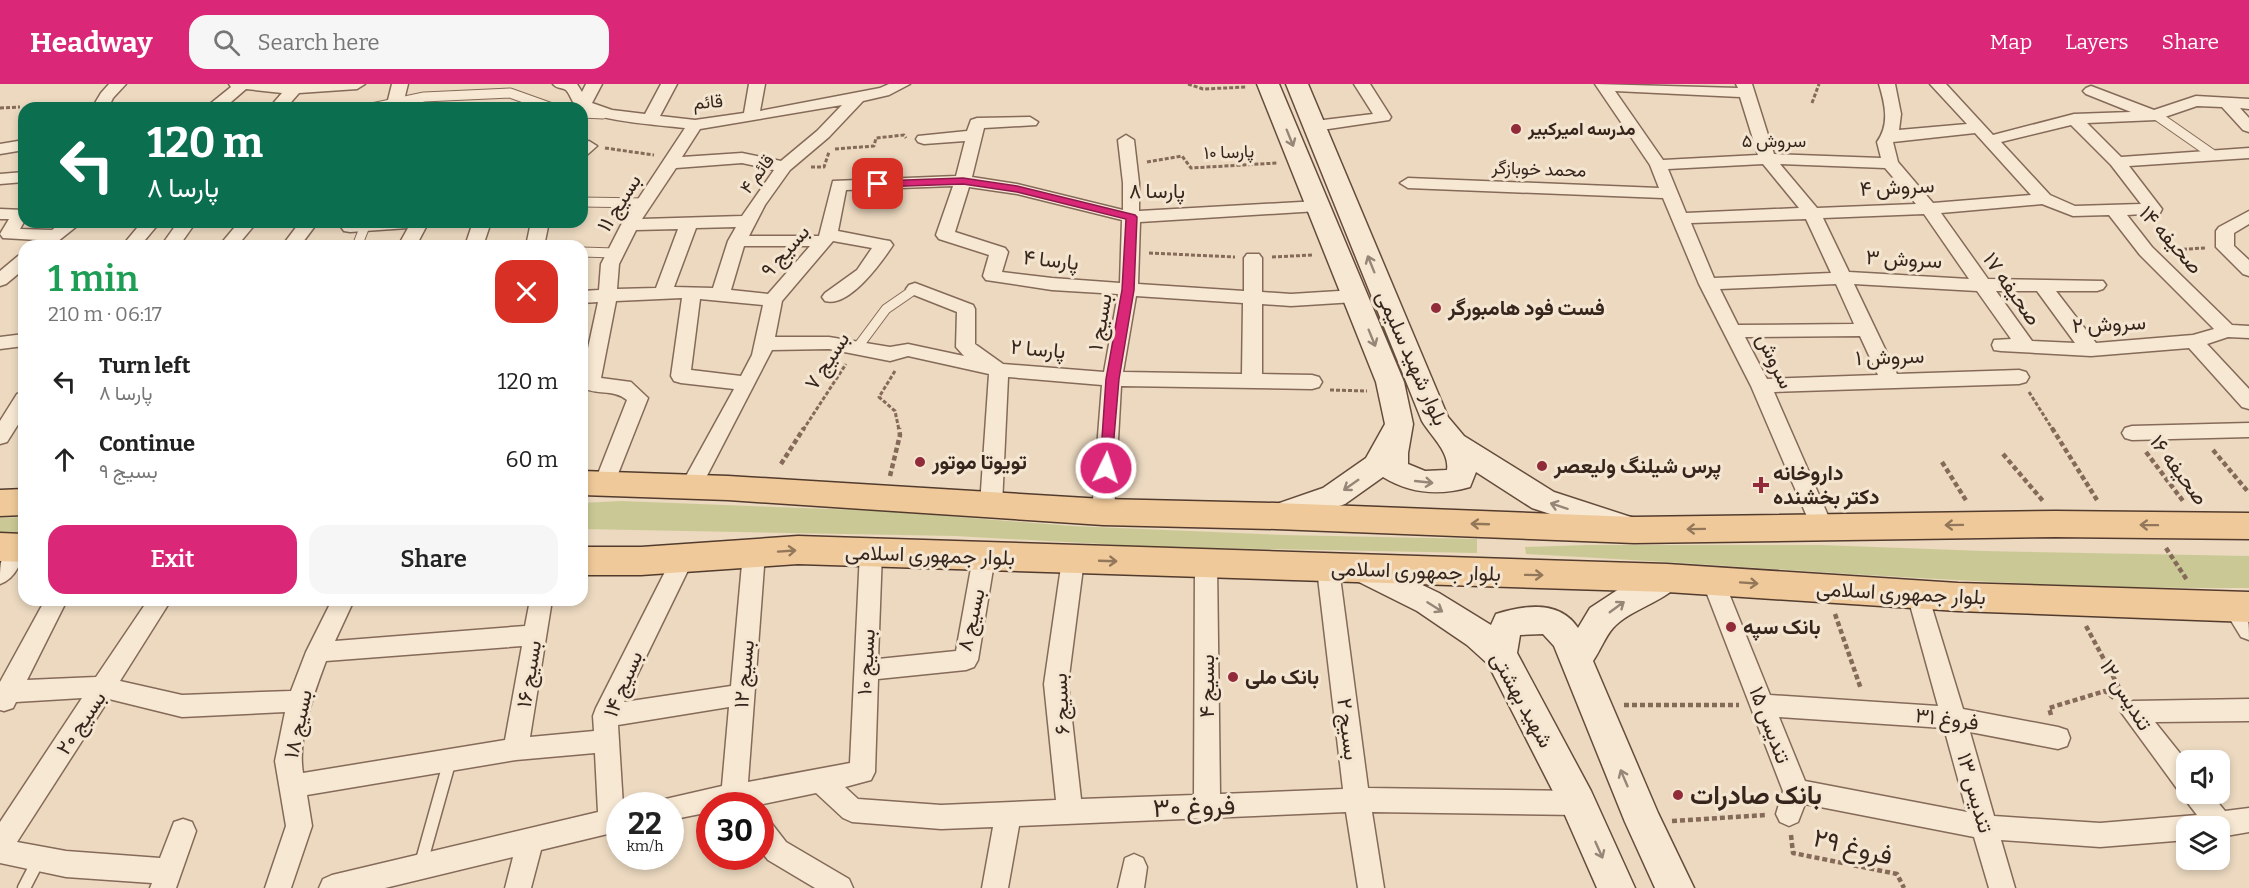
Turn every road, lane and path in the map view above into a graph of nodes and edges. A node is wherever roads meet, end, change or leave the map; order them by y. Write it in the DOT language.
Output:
graph roads {
  1 [pos="118,84"];
  2 [pos="237,84"];
  3 [pos="242,84"];
  4 [pos="357,84"];
  5 [pos="400,84"];
  6 [pos="561,84"];
  7 [pos="594,84"];
  8 [pos="669,84"];
  9 [pos="757,84"];
  10 [pos="902,84"];
  11 [pos="1188,84"];
  12 [pos="1297,84"];
  13 [pos="1362,84"];
  14 [pos="1819,84"];
  15 [pos="1887,84"];
  16 [pos="1938,84"];
  17 [pos="1268,85"];
  18 [pos="1604,85"];
  19 [pos="295,89"];
  20 [pos="1745,89"];
  21 [pos="2091,91"];
  22 [pos="857,98"];
  23 [pos="103,102"];
  24 [pos="224,102"];
  25 [pos="283,102"];
  26 [pos="396,102"];
  27 [pos="406,102"];
  28 [pos="535,102"];
  29 [pos="579,102"];
  30 [pos="586,102"];
  31 [pos="1812,103"];
  32 [pos="2228,104"];
  33 [pos="2249,104"];
  34 [pos="18,107"];
  35 [pos="0,108"];
  36 [pos="588,110"];
  37 [pos="2156,115"];
  38 [pos="751,117"];
  39 [pos="651,118"];
  40 [pos="2074,118"];
  41 [pos="1030,122"];
  42 [pos="695,125"];
  43 [pos="1315,126"];
  44 [pos="2249,126"];
  45 [pos="1979,128"];
  46 [pos="974,135"];
  47 [pos="1891,136"];
  48 [pos="924,139"];
  49 [pos="1126,140"];
  50 [pos="1991,140"];
  51 [pos="18,146"];
  52 [pos="588,148"];
  53 [pos="0,149"];
  54 [pos="2249,153"];
  55 [pos="2212,154"];
  56 [pos="1299,159"];
  57 [pos="1767,159"];
  58 [pos="672,160"];
  59 [pos="1890,162"];
  60 [pos="2117,162"];
  61 [pos="1129,164"];
  62 [pos="1658,165"];
  63 [pos="784,167"];
  64 [pos="18,178"];
  65 [pos="0,179"];
  66 [pos="963,181"];
  67 [pos="1408,183"];
  68 [pos="1670,193"];
  69 [pos="2044,199"];
  70 [pos="588,202"];
  71 [pos="645,203"];
  72 [pos="1318,206"];
  73 [pos="1929,209"];
  74 [pos="2114,210"];
  75 [pos="1812,213"];
  76 [pos="0,214"];
  77 [pos="18,214"];
  78 [pos="2249,216"];
  79 [pos="1131,217"];
  80 [pos="18,218"];
  81 [pos="1680,218"];
  82 [pos="748,221"];
  83 [pos="689,223"];
  84 [pos="630,225"];
  85 [pos="65,228"];
  86 [pos="146,228"];
  87 [pos="243,228"];
  88 [pos="826,238"];
  89 [pos="42,240"];
  90 [pos="49,240"];
  91 [pos="136,240"];
  92 [pos="233,240"];
  93 [pos="736,241"];
  94 [pos="2225,247"];
  95 [pos="2146,251"];
  96 [pos="588,252"];
  97 [pos="615,254"];
  98 [pos="1253,258"];
  99 [pos="18,265"];
  100 [pos="2249,270"];
  101 [pos="18,275"];
  102 [pos="3,278"];
  103 [pos="1844,278"];
  104 [pos="1708,284"];
  105 [pos="1981,285"];
  106 [pos="2042,285"];
  107 [pos="2097,285"];
  108 [pos="915,289"];
  109 [pos="1128,290"];
  110 [pos="692,292"];
  111 [pos="663,293"];
  112 [pos="720,295"];
  113 [pos="608,296"];
  114 [pos="1355,296"];
  115 [pos="588,297"];
  116 [pos="831,297"];
  117 [pos="1253,297"];
  118 [pos="773,300"];
  119 [pos="1866,330"];
  120 [pos="1733,331"];
  121 [pos="2227,332"];
  122 [pos="2249,332"];
  123 [pos="18,341"];
  124 [pos="2194,341"];
  125 [pos="0,343"];
  126 [pos="764,344"];
  127 [pos="2001,345"];
  128 [pos="2026,347"];
  129 [pos="857,348"];
  130 [pos="908,350"];
  131 [pos="2091,350"];
  132 [pos="999,370"];
  133 [pos="588,376"];
  134 [pos="2019,377"];
  135 [pos="1112,379"];
  136 [pos="1252,381"];
  137 [pos="1890,381"];
  138 [pos="1311,382"];
  139 [pos="588,384"];
  140 [pos="747,384"];
  141 [pos="1761,386"];
  142 [pos="1392,392"];
  143 [pos="2249,402"];
  144 [pos="18,408"];
  145 [pos="1399,424"];
  146 [pos="2249,430"];
  147 [pos="2197,431"];
  148 [pos="2132,433"];
  149 [pos="0,437"];
  150 [pos="1454,444"];
  151 [pos="2003,454"];
  152 [pos="1942,462"];
  153 [pos="781,464"];
  154 [pos="589,484"];
  155 [pos="691,487"];
  156 [pos="2249,493"];
  157 [pos="884,498"];
  158 [pos="18,502"];
  159 [pos="0,503"];
  160 [pos="991,505"];
  161 [pos="1103,512"];
  162 [pos="1276,516"];
  163 [pos="2063,524"];
  164 [pos="1982,525"];
  165 [pos="2113,525"];
  166 [pos="2151,525"];
  167 [pos="2198,526"];
  168 [pos="2249,526"];
  169 [pos="1822,527"];
  170 [pos="1634,530"];
  171 [pos="2249,532"];
  172 [pos="871,552"];
  173 [pos="588,553"];
  174 [pos="754,553"];
  175 [pos="984,556"];
  176 [pos="683,558"];
  177 [pos="1073,560"];
  178 [pos="588,561"];
  179 [pos="640,561"];
  180 [pos="1206,564"];
  181 [pos="1328,569"];
  182 [pos="1364,570"];
  183 [pos="1667,578"];
  184 [pos="1713,581"];
  185 [pos="1826,588"];
  186 [pos="1918,594"];
  187 [pos="2075,601"];
  188 [pos="53,606"];
  189 [pos="156,606"];
  190 [pos="340,606"];
  191 [pos="540,606"];
  192 [pos="2233,612"];
  193 [pos="535,635"];
  194 [pos="318,652"];
  195 [pos="1500,654"];
  196 [pos="1576,660"];
  197 [pos="866,670"];
  198 [pos="104,687"];
  199 [pos="742,695"];
  200 [pos="3,697"];
  201 [pos="299,701"];
  202 [pos="1593,705"];
  203 [pos="1762,705"];
  204 [pos="2249,710"];
  205 [pos="1868,712"];
  206 [pos="2133,712"];
  207 [pos="605,716"];
  208 [pos="1954,718"];
  209 [pos="2058,738"];
  210 [pos="607,741"];
  211 [pos="516,749"];
  212 [pos="450,760"];
  213 [pos="2176,768"];
  214 [pos="822,782"];
  215 [pos="292,786"];
  216 [pos="612,792"];
  217 [pos="739,792"];
  218 [pos="774,792"];
  219 [pos="1357,800"];
  220 [pos="1578,803"];
  221 [pos="1792,803"];
  222 [pos="1207,807"];
  223 [pos="1070,812"];
  224 [pos="1008,814"];
  225 [pos="2249,820"];
  226 [pos="606,822"];
  227 [pos="1643,822"];
  228 [pos="2230,823"];
  229 [pos="1984,826"];
  230 [pos="2176,829"];
  231 [pos="183,831"];
  232 [pos="530,840"];
  233 [pos="0,845"];
  234 [pos="774,847"];
  235 [pos="0,851"];
  236 [pos="39,858"];
  237 [pos="420,867"];
  238 [pos="166,879"];
  239 [pos="24,888"];
  240 [pos="278,888"];
  241 [pos="332,888"];
  242 [pos="518,888"];
  243 [pos="840,888"];
  244 [pos="995,888"];
  245 [pos="1371,888"];
  246 [pos="1616,888"];
  247 [pos="1675,888"];
  248 [pos="1904,888"];
  249 [pos="2002,888"];
  1 -- 23 [label="street"];
  2 -- 3 [label="street"];
  3 -- 19 [label="street"];
  3 -- 24 [label="street"];
  4 -- 19 [label="street"];
  5 -- 26 [label="street"];
  6 -- 29 [label="street, قائم"];
  7 -- 30 [label="street"];
  8 -- 39 [label="street"];
  9 -- 38 [label="street"];
  10 -- 22 [label="street, قائم"];
  11 -- 17 [label="path"];
  12 -- 43 [label="main road, بلوار شهید سلیمی"];
  13 -- 43 [label="street"];
  14 -- 31 [label="path"];
  15 -- 47 [label="street"];
  16 -- 45 [label="street"];
  17 -- 56 [label="main road, بلوار شهید سلیمی, one-way"];
  18 -- 20 [label="street"];
  18 -- 62 [label="street, سروش"];
  19 -- 25 [label="street"];
  20 -- 57 [label="street"];
  21 -- 37 [label="street"];
  22 -- 38 [label="street, قائم"];
  22 -- 63 [label="street, قائم ۴"];
  27 -- 28 [label="lane"];
  32 -- 33 [label="street"];
  32 -- 37 [label="street"];
  32 -- 44 [label="street"];
  34 -- 35 [label="path"];
  36 -- 39 [label="street, قائم"];
  37 -- 40 [label="street"];
  37 -- 55 [label="lane"];
  38 -- 42 [label="street, قائم"];
  39 -- 42 [label="street, قائم"];
  40 -- 50 [label="street"];
  40 -- 60 [label="street, صحیفه ۱۴"];
  41 -- 46 [label="street"];
  42 -- 58 [label="street, بسیج ۱۱"];
  150 -- 43 [label="main road, بلوار شهید سلیمی, one-way"];
  45 -- 47 [label="street"];
  45 -- 50 [label="street"];
  46 -- 48 [label="street"];
  46 -- 66 [label="street, پارسا ۴"];
  47 -- 59 [label="street"];
  48 -- 63 [label="path"];
  49 -- 61 [label="street, بسیج ۱"];
  50 -- 69 [label="street"];
  51 -- 53 [label="street"];
  52 -- 58 [label="path"];
  54 -- 55 [label="street"];
  55 -- 60 [label="street"];
  56 -- 61 [label="path, پارسا ۱۰"];
  56 -- 72 [label="main road, بلوار شهید سلیمی"];
  57 -- 59 [label="street, سروش ۵"];
  57 -- 62 [label="street, سروش ۵"];
  57 -- 75 [label="street"];
  58 -- 63 [label="street"];
  58 -- 71 [label="street, بسیج ۱۱"];
  59 -- 73 [label="street, صحیفه ۱۷"];
  60 -- 74 [label="street, صحیفه ۱۴"];
  61 -- 79 [label="street, بسیج ۱"];
  62 -- 68 [label="street, سروش"];
  63 -- 82 [label="street, قائم ۴"];
  64 -- 65 [label="street"];
  66 -- 79 [label="street, پارسا ۸"];
  66 -- 88 [label="street, بسیج ۹"];
  66 -- 109 [label="street, پارسا ۴"];
  67 -- 68 [label="street, محمد خوبازگر"];
  68 -- 81 [label="street, سروش"];
  69 -- 73 [label="street, سروش ۴"];
  69 -- 74 [label="street, سروش ۴"];
  70 -- 71 [label="lane"];
  71 -- 84 [label="street, بسیج ۱۱"];
  72 -- 79 [label="street, پارسا ۸"];
  72 -- 114 [label="main road, بلوار شهید سلیمی"];
  73 -- 75 [label="street, سروش ۴"];
  73 -- 105 [label="street, صحیفه ۱۷"];
  74 -- 95 [label="street, صحیفه ۱۴"];
  75 -- 81 [label="street, سروش ۴"];
  75 -- 103 [label="street"];
  76 -- 77 [label="street"];
  78 -- 94 [label="street"];
  79 -- 109 [label="street, بسیج ۱"];
  80 -- 89 [label="street"];
  81 -- 104 [label="street, سروش"];
  82 -- 83 [label="street"];
  82 -- 93 [label="street, قائم ۴"];
  83 -- 84 [label="street"];
  83 -- 111 [label="street"];
  84 -- 97 [label="street, بسیج ۱۱"];
  85 -- 90 [label="street"];
  86 -- 91 [label="street"];
  87 -- 92 [label="street"];
  88 -- 93 [label="street"];
  88 -- 116 [label="street"];
  88 -- 118 [label="street, بسیج ۹"];
  93 -- 112 [label="street, قائم ۴"];
  94 -- 95 [label="path"];
  94 -- 100 [label="street"];
  95 -- 121 [label="street, صحیفه ۱۴"];
  96 -- 97 [label="lane"];
  97 -- 113 [label="street, بسیج ۱۱"];
  98 -- 117 [label="street"];
  99 -- 102 [label="street"];
  101 -- 102 [label="street"];
  103 -- 104 [label="street, سروش ۳"];
  103 -- 105 [label="street, سروش ۳"];
  103 -- 119 [label="street"];
  104 -- 120 [label="street, سروش"];
  105 -- 106 [label="street, سروش ۳"];
  105 -- 128 [label="street, صحیفه ۱۷"];
  106 -- 107 [label="street, سروش ۳"];
  106 -- 131 [label="street"];
  108 -- 129 [label="lane, بسیج ۷"];
  108 -- 132 [label="street"];
  109 -- 117 [label="street, پارسا ۴"];
  109 -- 135 [label="street, بسیج ۱"];
  110 -- 111 [label="street"];
  110 -- 112 [label="street"];
  110 -- 140 [label="street"];
  111 -- 113 [label="street"];
  112 -- 118 [label="street"];
  113 -- 115 [label="street"];
  113 -- 133 [label="street, بسیج ۱۱"];
  114 -- 117 [label="street, پارسا ۴"];
  114 -- 142 [label="main road, بلوار شهید سلیمی, one-way"];
  117 -- 136 [label="street"];
  118 -- 126 [label="street, بسیج ۹"];
  119 -- 120 [label="street"];
  119 -- 137 [label="street"];
  120 -- 141 [label="street, سروش"];
  121 -- 122 [label="street"];
  121 -- 124 [label="street"];
  123 -- 125 [label="street"];
  124 -- 131 [label="street, سروش ۲"];
  124 -- 143 [label="street"];
  126 -- 129 [label="street, پارسا ۲"];
  126 -- 140 [label="street, بسیج ۹"];
  127 -- 128 [label="street, صحیفه ۱۷"];
  128 -- 131 [label="street, سروش ۲"];
  129 -- 130 [label="street, پارسا ۲"];
  129 -- 153 [label="path, بسیج ۷"];
  130 -- 132 [label="street, پارسا ۲"];
  130 -- 157 [label="path"];
  132 -- 135 [label="street, پارسا ۲"];
  132 -- 160 [label="street"];
  134 -- 137 [label="street, سروش ۱"];
  134 -- 165 [label="path"];
  135 -- 136 [label="street, پارسا ۲"];
  135 -- 161 [label="street, بسیج ۱"];
  136 -- 138 [label="street, پارسا ۲"];
  137 -- 141 [label="street, سروش ۱"];
  138 -- 142 [label="path"];
  139 -- 154 [label="street, بسیج ۱۱"];
  140 -- 155 [label="street, بسیج ۹"];
  141 -- 169 [label="street, سروش"];
  142 -- 145 [label="main road, بلوار شهید سلیمی"];
  144 -- 149 [label="street"];
  145 -- 150 [label="main road, one-way"];
  145 -- 162 [label="main road, one-way"];
  146 -- 147 [label="street"];
  147 -- 148 [label="street"];
  147 -- 156 [label="path"];
  148 -- 167 [label="path, صحیفه ۱۶"];
  170 -- 150 [label="main road, بلوار شهید سلیمی, one-way"];
  151 -- 163 [label="path"];
  152 -- 164 [label="path"];
  154 -- 155 [label="main road"];
  155 -- 157 [label="main road"];
  157 -- 160 [label="main road"];
  158 -- 159 [label="main road"];
  160 -- 161 [label="main road"];
  161 -- 162 [label="main road"];
  170 -- 162 [label="main road, one-way"];
  163 -- 164 [label="main road"];
  163 -- 165 [label="main road"];
  164 -- 169 [label="main road, one-way"];
  166 -- 165 [label="main road, one-way"];
  166 -- 167 [label="main road"];
  166 -- 192 [label="path"];
  167 -- 168 [label="main road"];
  167 -- 171 [label="main road"];
  169 -- 170 [label="main road, one-way"];
  174 -- 172 [label="main road, بلوار جمهوری اسلامی, one-way"];
  172 -- 175 [label="main road, بلوار جمهوری اسلامی"];
  172 -- 197 [label="street, بسیج ۱۰"];
  173 -- 179 [label="main road"];
  174 -- 176 [label="main road, بلوار جمهوری اسلامی"];
  174 -- 199 [label="street, بسیج ۱۲"];
  175 -- 177 [label="main road, بلوار جمهوری اسلامی"];
  175 -- 197 [label="street, بسیج ۸"];
  176 -- 179 [label="main road, بلوار جمهوری اسلامی"];
  176 -- 207 [label="street, بسیج ۱۴"];
  177 -- 180 [label="main road, بلوار جمهوری اسلامی, one-way"];
  177 -- 223 [label="street, بسیج ۶"];
  178 -- 179 [label="main road, بلوار جمهوری اسلامی"];
  180 -- 181 [label="main road, بلوار جمهوری اسلامی"];
  180 -- 222 [label="street, بسیج ۴"];
  181 -- 182 [label="main road, بلوار جمهوری اسلامی"];
  181 -- 219 [label="street, بسیج ۲"];
  182 -- 183 [label="main road, بلوار جمهوری اسلامی, one-way"];
  182 -- 195 [label="main road, شهید بهشتی, one-way"];
  183 -- 184 [label="main road, بلوار جمهوری اسلامی"];
  196 -- 183 [label="main road, one-way"];
  184 -- 185 [label="main road, بلوار جمهوری اسلامی, one-way"];
  184 -- 203 [label="street, تندیس ۱۵"];
  185 -- 186 [label="main road, بلوار جمهوری اسلامی"];
  185 -- 205 [label="path"];
  186 -- 187 [label="main road, بلوار جمهوری اسلامی"];
  186 -- 208 [label="street, تندیس ۱۳"];
  187 -- 192 [label="main road, بلوار جمهوری اسلامی"];
  187 -- 206 [label="path, تندیس ۱۲"];
  188 -- 200 [label="street"];
  189 -- 198 [label="street, بسیج ۲۰"];
  190 -- 194 [label="street, بسیج ۱۸"];
  191 -- 193 [label="street, بسیج ۱۶"];
  193 -- 194 [label="street"];
  193 -- 211 [label="street, بسیج ۱۶"];
  194 -- 201 [label="street, بسیج ۱۸"];
  195 -- 196 [label="main road"];
  195 -- 220 [label="main road, شهید بهشتی"];
  196 -- 202 [label="main road"];
  197 -- 214 [label="street, بسیج ۱۰"];
  198 -- 200 [label="street"];
  198 -- 201 [label="street"];
  198 -- 233 [label="street, بسیج ۲۰"];
  199 -- 207 [label="street"];
  199 -- 217 [label="street, بسیج ۱۲"];
  201 -- 215 [label="street, بسیج ۱۸"];
  202 -- 203 [label="path"];
  227 -- 202 [label="main road, one-way"];
  203 -- 205 [label="street, فروغ ۳۱"];
  203 -- 221 [label="street, تندیس ۱۵"];
  204 -- 206 [label="street"];
  205 -- 208 [label="street, فروغ ۳۱"];
  206 -- 209 [label="path"];
  206 -- 213 [label="street, تندیس ۱۲"];
  207 -- 210 [label="street, بسیج ۱۴"];
  208 -- 209 [label="street, فروغ ۳۱"];
  208 -- 229 [label="street, تندیس ۱۳"];
  210 -- 211 [label="street"];
  210 -- 216 [label="street, بسیج ۱۴"];
  211 -- 212 [label="street"];
  212 -- 215 [label="street"];
  212 -- 237 [label="lane"];
  214 -- 218 [label="street"];
  214 -- 224 [label="street, فروغ ۳۰"];
  215 -- 240 [label="street, بسیج ۱۸"];
  219 -- 220 [label="street, فروغ ۳۰"];
  219 -- 222 [label="street, فروغ ۳۰"];
  219 -- 245 [label="street, بسیج ۲"];
  220 -- 246 [label="main road, شهید بهشتی, one-way"];
  221 -- 227 [label="path, فروغ ۲۹"];
  221 -- 229 [label="street, تندیس ۱۵"];
  221 -- 248 [label="path, فروغ ۲۹"];
  222 -- 223 [label="street, فروغ ۳۰"];
  223 -- 224 [label="street, فروغ ۳۰"];
  224 -- 244 [label="street"];
  225 -- 228 [label="street"];
  226 -- 232 [label="street"];
  227 -- 247 [label="main road"];
  229 -- 230 [label="street, تندیس ۱۵"];
  229 -- 249 [label="street, تندیس ۱۳"];
  231 -- 238 [label="street"];
  232 -- 237 [label="street"];
  232 -- 242 [label="street"];
  234 -- 243 [label="street"];
  235 -- 236 [label="street"];
  236 -- 238 [label="street"];
  236 -- 239 [label="lane"];
  237 -- 241 [label="street"];
}
